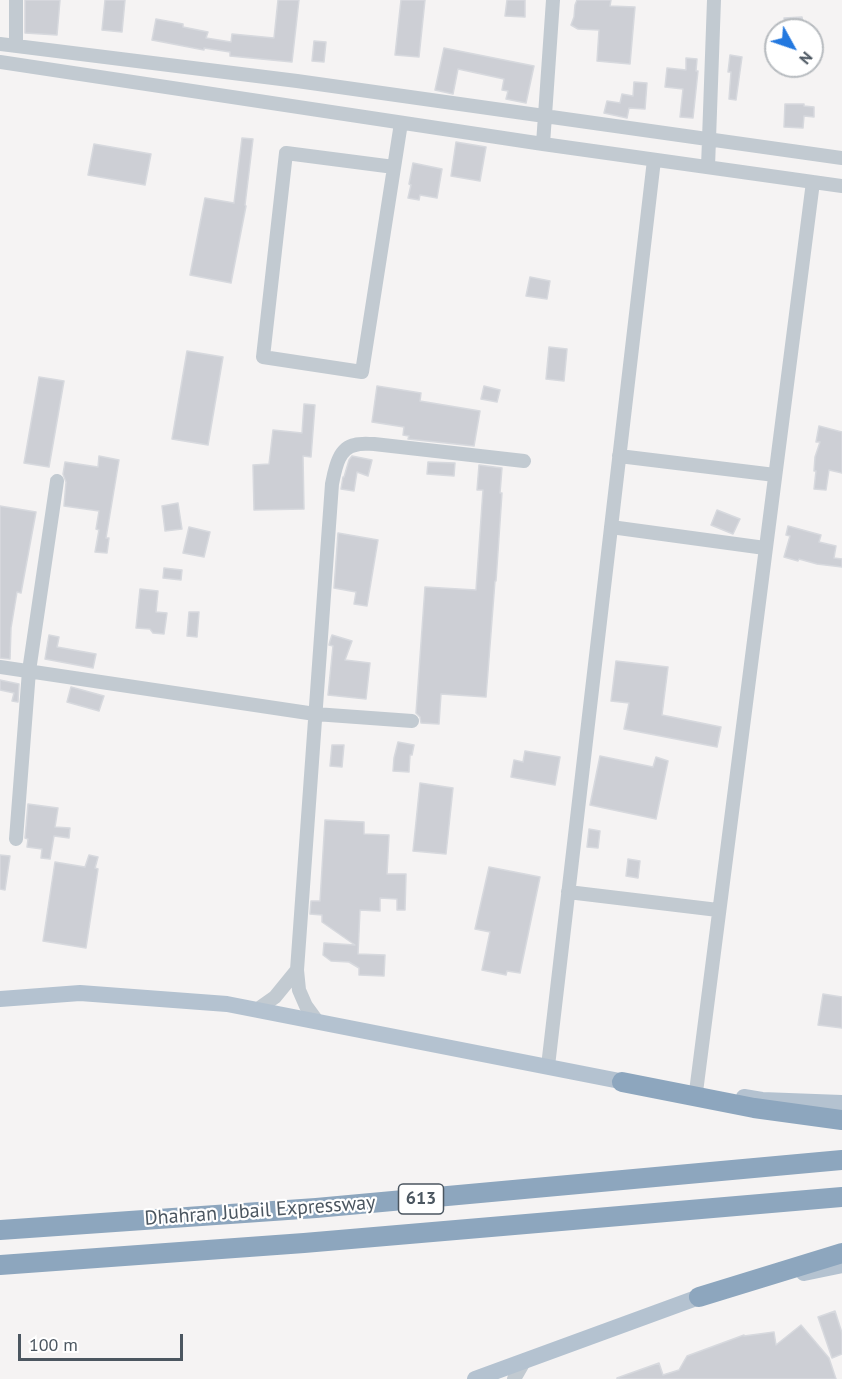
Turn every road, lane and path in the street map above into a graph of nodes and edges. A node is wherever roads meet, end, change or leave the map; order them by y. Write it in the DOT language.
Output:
graph roads {
  1 [pos="16,0"];
  2 [pos="553,0"];
  3 [pos="714,0"];
  4 [pos="0,44"];
  5 [pos="16,46"];
  6 [pos="0,62"];
  7 [pos="545,116"];
  8 [pos="401,123"];
  9 [pos="708,139"];
  10 [pos="543,144"];
  11 [pos="842,158"];
  12 [pos="654,160"];
  13 [pos="394,167"];
  14 [pos="708,167"];
  15 [pos="813,182"];
  16 [pos="842,186"];
  17 [pos="620,456"];
  18 [pos="524,461"];
  19 [pos="775,475"];
  20 [pos="57,481"];
  21 [pos="611,527"];
  22 [pos="765,548"];
  23 [pos="0,667"];
  24 [pos="29,671"];
  25 [pos="315,714"];
  26 [pos="412,721"];
  27 [pos="16,839"];
  28 [pos="568,892"];
  29 [pos="718,910"];
  30 [pos="297,969"];
  31 [pos="0,999"];
  32 [pos="258,1009"];
  33 [pos="317,1021"];
  34 [pos="548,1066"];
  35 [pos="622,1082"];
  36 [pos="696,1092"];
  37 [pos="842,1103"];
  38 [pos="842,1120"];
  39 [pos="842,1160"];
  40 [pos="842,1197"];
  41 [pos="0,1230"];
  42 [pos="842,1253"];
  43 [pos="842,1264"];
  44 [pos="0,1265"];
  45 [pos="699,1297"];
  46 [pos="525,1360"];
  47 [pos="475,1379"];
  48 [pos="514,1379"];
  1 -- 5 [label="street"];
  2 -- 7 [label="street"];
  3 -- 9 [label="street"];
  4 -- 5 [label="street"];
  5 -- 7 [label="street"];
  6 -- 8 [label="street"];
  7 -- 9 [label="street"];
  7 -- 10 [label="street"];
  8 -- 10 [label="street"];
  8 -- 13 [label="street"];
  9 -- 11 [label="street"];
  9 -- 14 [label="street"];
  10 -- 12 [label="street"];
  12 -- 14 [label="street"];
  12 -- 17 [label="street"];
  13 -- 13 [label="street"];
  14 -- 15 [label="street"];
  15 -- 16 [label="street"];
  15 -- 19 [label="street"];
  17 -- 19 [label="street"];
  17 -- 21 [label="street"];
  18 -- 25 [label="street"];
  19 -- 22 [label="street"];
  20 -- 24 [label="street"];
  21 -- 22 [label="street"];
  21 -- 28 [label="street"];
  22 -- 29 [label="street"];
  23 -- 24 [label="street"];
  24 -- 25 [label="street"];
  24 -- 27 [label="street"];
  25 -- 26 [label="street"];
  25 -- 30 [label="street"];
  28 -- 29 [label="street"];
  28 -- 34 [label="street"];
  29 -- 36 [label="street"];
  30 -- 32 [label="street"];
  30 -- 33 [label="street"];
  31 -- 32 [label="main road"];
  32 -- 33 [label="main road"];
  33 -- 34 [label="main road"];
  34 -- 35 [label="main road"];
  35 -- 36 [label="main road"];
  35 -- 38 [label="highway"];
  36 -- 37 [label="main road"];
  39 -- 41 [label="highway, Dhahran Jubail Expressway / 613"];
  40 -- 44 [label="highway, Dhahran Jubail Expressway / 613"];
  42 -- 45 [label="highway"];
  43 -- 45 [label="main road"];
  45 -- 46 [label="main road"];
  46 -- 47 [label="main road"];
  46 -- 48 [label="street"];
}
